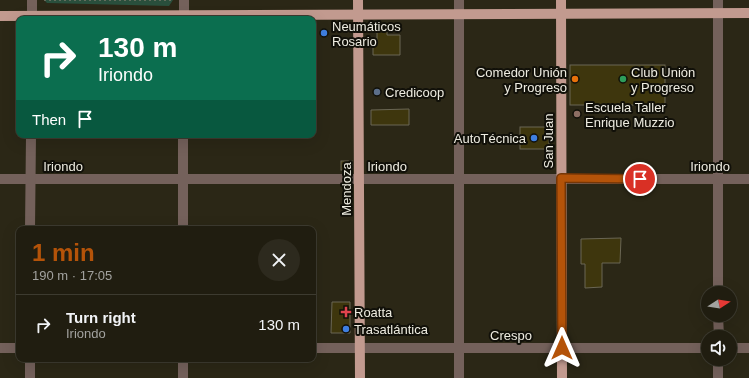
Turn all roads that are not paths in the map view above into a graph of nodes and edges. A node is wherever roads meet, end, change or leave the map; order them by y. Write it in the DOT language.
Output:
graph roads {
  1 [pos="32,0"];
  2 [pos="184,0"];
  3 [pos="358,0"];
  4 [pos="459,0"];
  5 [pos="561,0"];
  6 [pos="718,0"];
  7 [pos="718,13"];
  8 [pos="749,13"];
  9 [pos="358,14"];
  10 [pos="459,14"];
  11 [pos="561,14"];
  12 [pos="0,16"];
  13 [pos="16,16"];
  14 [pos="32,16"];
  15 [pos="184,16"];
  16 [pos="242,16"];
  17 [pos="31,138"];
  18 [pos="183,138"];
  19 [pos="0,178"];
  20 [pos="561,178"];
  21 [pos="30,179"];
  22 [pos="183,179"];
  23 [pos="359,179"];
  24 [pos="459,179"];
  25 [pos="718,179"];
  26 [pos="749,179"];
  27 [pos="30,226"];
  28 [pos="183,226"];
  29 [pos="718,286"];
  30 [pos="0,348"];
  31 [pos="16,348"];
  32 [pos="316,348"];
  33 [pos="360,348"];
  34 [pos="459,348"];
  35 [pos="562,348"];
  36 [pos="701,348"];
  37 [pos="737,348"];
  38 [pos="749,348"];
  39 [pos="30,362"];
  40 [pos="183,362"];
  41 [pos="718,366"];
  42 [pos="30,378"];
  43 [pos="183,378"];
  44 [pos="360,378"];
  45 [pos="459,378"];
  46 [pos="562,378"];
  47 [pos="718,378"];
  1 -- 14 [label="street"];
  2 -- 15 [label="street"];
  3 -- 9 [label="main road, Mendoza"];
  4 -- 10 [label="street"];
  5 -- 11 [label="main road, San Juan"];
  6 -- 7 [label="street"];
  7 -- 8 [label="main road"];
  7 -- 11 [label="main road"];
  7 -- 25 [label="street"];
  9 -- 10 [label="main road"];
  9 -- 16 [label="main road"];
  9 -- 23 [label="main road, Mendoza"];
  10 -- 11 [label="main road"];
  10 -- 24 [label="street"];
  11 -- 20 [label="main road, San Juan"];
  12 -- 13 [label="main road"];
  17 -- 21 [label="street"];
  18 -- 22 [label="street"];
  19 -- 21 [label="street, Iriondo"];
  20 -- 24 [label="street, Iriondo"];
  20 -- 25 [label="street, Iriondo"];
  20 -- 35 [label="main road, San Juan"];
  21 -- 22 [label="street, Iriondo"];
  21 -- 27 [label="street"];
  22 -- 23 [label="street, Iriondo"];
  22 -- 28 [label="street"];
  23 -- 24 [label="street, Iriondo"];
  23 -- 33 [label="main road, Mendoza"];
  24 -- 34 [label="street"];
  25 -- 26 [label="street, Iriondo"];
  25 -- 29 [label="street"];
  30 -- 31 [label="street"];
  32 -- 33 [label="street, Crespo"];
  33 -- 34 [label="street, Crespo"];
  33 -- 44 [label="main road, Mendoza"];
  34 -- 35 [label="street, Crespo"];
  34 -- 45 [label="street"];
  35 -- 36 [label="street, Crespo"];
  35 -- 46 [label="main road, San Juan"];
  37 -- 38 [label="street"];
  39 -- 42 [label="street"];
  40 -- 43 [label="street"];
  41 -- 47 [label="street"];
}
